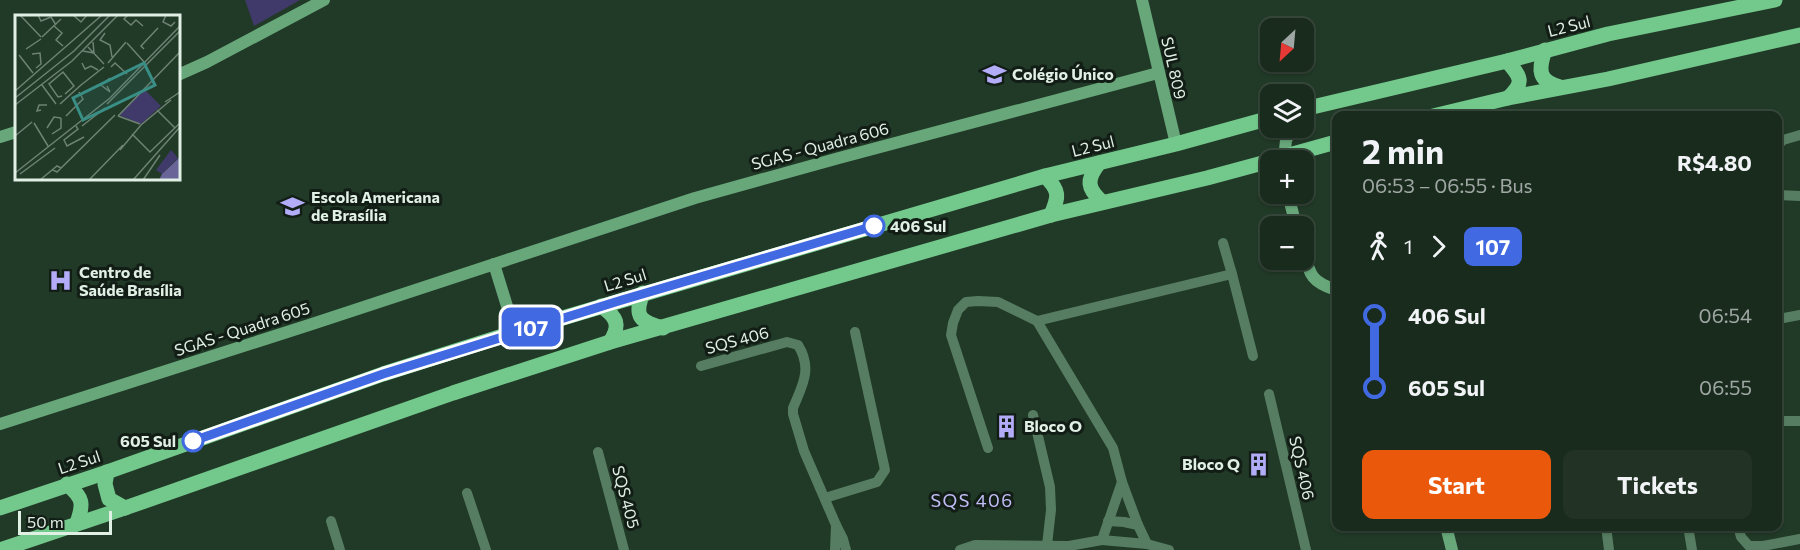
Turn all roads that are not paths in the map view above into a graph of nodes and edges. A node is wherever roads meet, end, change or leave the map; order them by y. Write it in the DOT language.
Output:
graph roads {
  1 [pos="324,0"];
  2 [pos="1142,0"];
  3 [pos="1775,0"];
  4 [pos="1800,35"];
  5 [pos="1545,50"];
  6 [pos="1507,61"];
  7 [pos="1158,73"];
  8 [pos="180,74"];
  9 [pos="1560,87"];
  10 [pos="1508,98"];
  11 [pos="1314,108"];
  12 [pos="1454,111"];
  13 [pos="1260,121"];
  14 [pos="15,132"];
  15 [pos="1800,135"];
  16 [pos="0,137"];
  17 [pos="1782,141"];
  18 [pos="1332,143"];
  19 [pos="1176,144"];
  20 [pos="1310,150"];
  21 [pos="1099,163"];
  22 [pos="1260,164"];
  23 [pos="1045,176"];
  24 [pos="1782,195"];
  25 [pos="1800,196"];
  26 [pos="1102,202"];
  27 [pos="1050,215"];
  28 [pos="1223,243"];
  29 [pos="494,264"];
  30 [pos="1309,270"];
  31 [pos="1232,274"];
  32 [pos="1332,288"];
  33 [pos="643,293"];
  34 [pos="601,306"];
  35 [pos="1800,315"];
  36 [pos="1782,318"];
  37 [pos="1037,321"];
  38 [pos="663,328"];
  39 [pos="515,332"];
  40 [pos="855,332"];
  41 [pos="610,342"];
  42 [pos="1253,356"];
  43 [pos="700,366"];
  44 [pos="1269,394"];
  45 [pos="1033,415"];
  46 [pos="1800,421"];
  47 [pos="1782,422"];
  48 [pos="0,424"];
  49 [pos="987,448"];
  50 [pos="598,452"];
  51 [pos="107,472"];
  52 [pos="1122,482"];
  53 [pos="67,484"];
  54 [pos="467,493"];
  55 [pos="825,498"];
  56 [pos="0,508"];
  57 [pos="125,508"];
  58 [pos="331,521"];
  59 [pos="1108,521"];
  60 [pos="77,523"];
  61 [pos="836,525"];
  62 [pos="1138,525"];
  63 [pos="1447,531"];
  64 [pos="1607,531"];
  65 [pos="1689,531"];
  66 [pos="1739,531"];
  67 [pos="1800,539"];
  68 [pos="1102,540"];
  69 [pos="1147,544"];
  70 [pos="1047,545"];
  71 [pos="1010,547"];
  72 [pos="1070,548"];
  73 [pos="0,550"];
  74 [pos="340,550"];
  75 [pos="486,550"];
  76 [pos="624,550"];
  77 [pos="835,550"];
  78 [pos="846,550"];
  79 [pos="960,550"];
  80 [pos="1169,550"];
  81 [pos="1306,550"];
  82 [pos="1452,550"];
  83 [pos="1609,550"];
  84 [pos="1692,550"];
  1 -- 8 [label="street"];
  2 -- 7 [label="street, SUL 809"];
  3 -- 5 [label="main road, L2 Sul"];
  4 -- 9 [label="main road"];
  5 -- 6 [label="main road, L2 Sul"];
  5 -- 9 [label="main road"];
  6 -- 10 [label="main road"];
  6 -- 11 [label="main road, L2 Sul"];
  7 -- 19 [label="street, SUL 809"];
  7 -- 29 [label="street, SGAS - Quadra 606"];
  9 -- 10 [label="main road"];
  10 -- 12 [label="main road"];
  13 -- 19 [label="main road, L2 Sul"];
  14 -- 16 [label="street"];
  15 -- 17 [label="street"];
  18 -- 20 [label="main road"];
  19 -- 21 [label="main road, L2 Sul"];
  21 -- 23 [label="main road, L2 Sul"];
  21 -- 26 [label="main road"];
  22 -- 26 [label="main road"];
  23 -- 27 [label="main road"];
  23 -- 33 [label="main road, L2 Sul"];
  24 -- 25 [label="street"];
  26 -- 27 [label="main road"];
  27 -- 38 [label="main road"];
  28 -- 31 [label="street"];
  29 -- 39 [label="street"];
  29 -- 48 [label="street, SGAS - Quadra 605"];
  30 -- 32 [label="street"];
  31 -- 37 [label="street"];
  31 -- 42 [label="street"];
  33 -- 34 [label="main road, L2 Sul"];
  33 -- 38 [label="main road"];
  34 -- 39 [label="main road, L2 Sul"];
  34 -- 41 [label="main road"];
  35 -- 36 [label="street"];
  37 -- 49 [label="street"];
  37 -- 52 [label="street"];
  38 -- 41 [label="main road"];
  39 -- 51 [label="main road, L2 Sul"];
  40 -- 55 [label="street"];
  41 -- 57 [label="main road"];
  43 -- 55 [label="street, SQS 406"];
  44 -- 81 [label="street, SQS 406"];
  45 -- 70 [label="street"];
  46 -- 47 [label="street"];
  50 -- 76 [label="street, SQS 405"];
  51 -- 53 [label="main road, L2 Sul"];
  51 -- 57 [label="main road"];
  52 -- 59 [label="street"];
  52 -- 62 [label="street"];
  53 -- 56 [label="main road, L2 Sul"];
  53 -- 60 [label="main road"];
  54 -- 75 [label="street"];
  55 -- 61 [label="street, SQS 406"];
  57 -- 60 [label="main road"];
  58 -- 74 [label="street"];
  59 -- 62 [label="street"];
  59 -- 68 [label="street"];
  60 -- 73 [label="main road"];
  61 -- 77 [label="street, SQS 406"];
  61 -- 78 [label="street, SQS 406"];
  62 -- 69 [label="street"];
  63 -- 82 [label="street"];
  64 -- 83 [label="street"];
  65 -- 84 [label="street"];
  66 -- 67 [label="street"];
  68 -- 69 [label="street"];
  68 -- 72 [label="street"];
  69 -- 80 [label="street"];
  70 -- 71 [label="street"];
  70 -- 72 [label="street"];
  71 -- 79 [label="street"];
}
